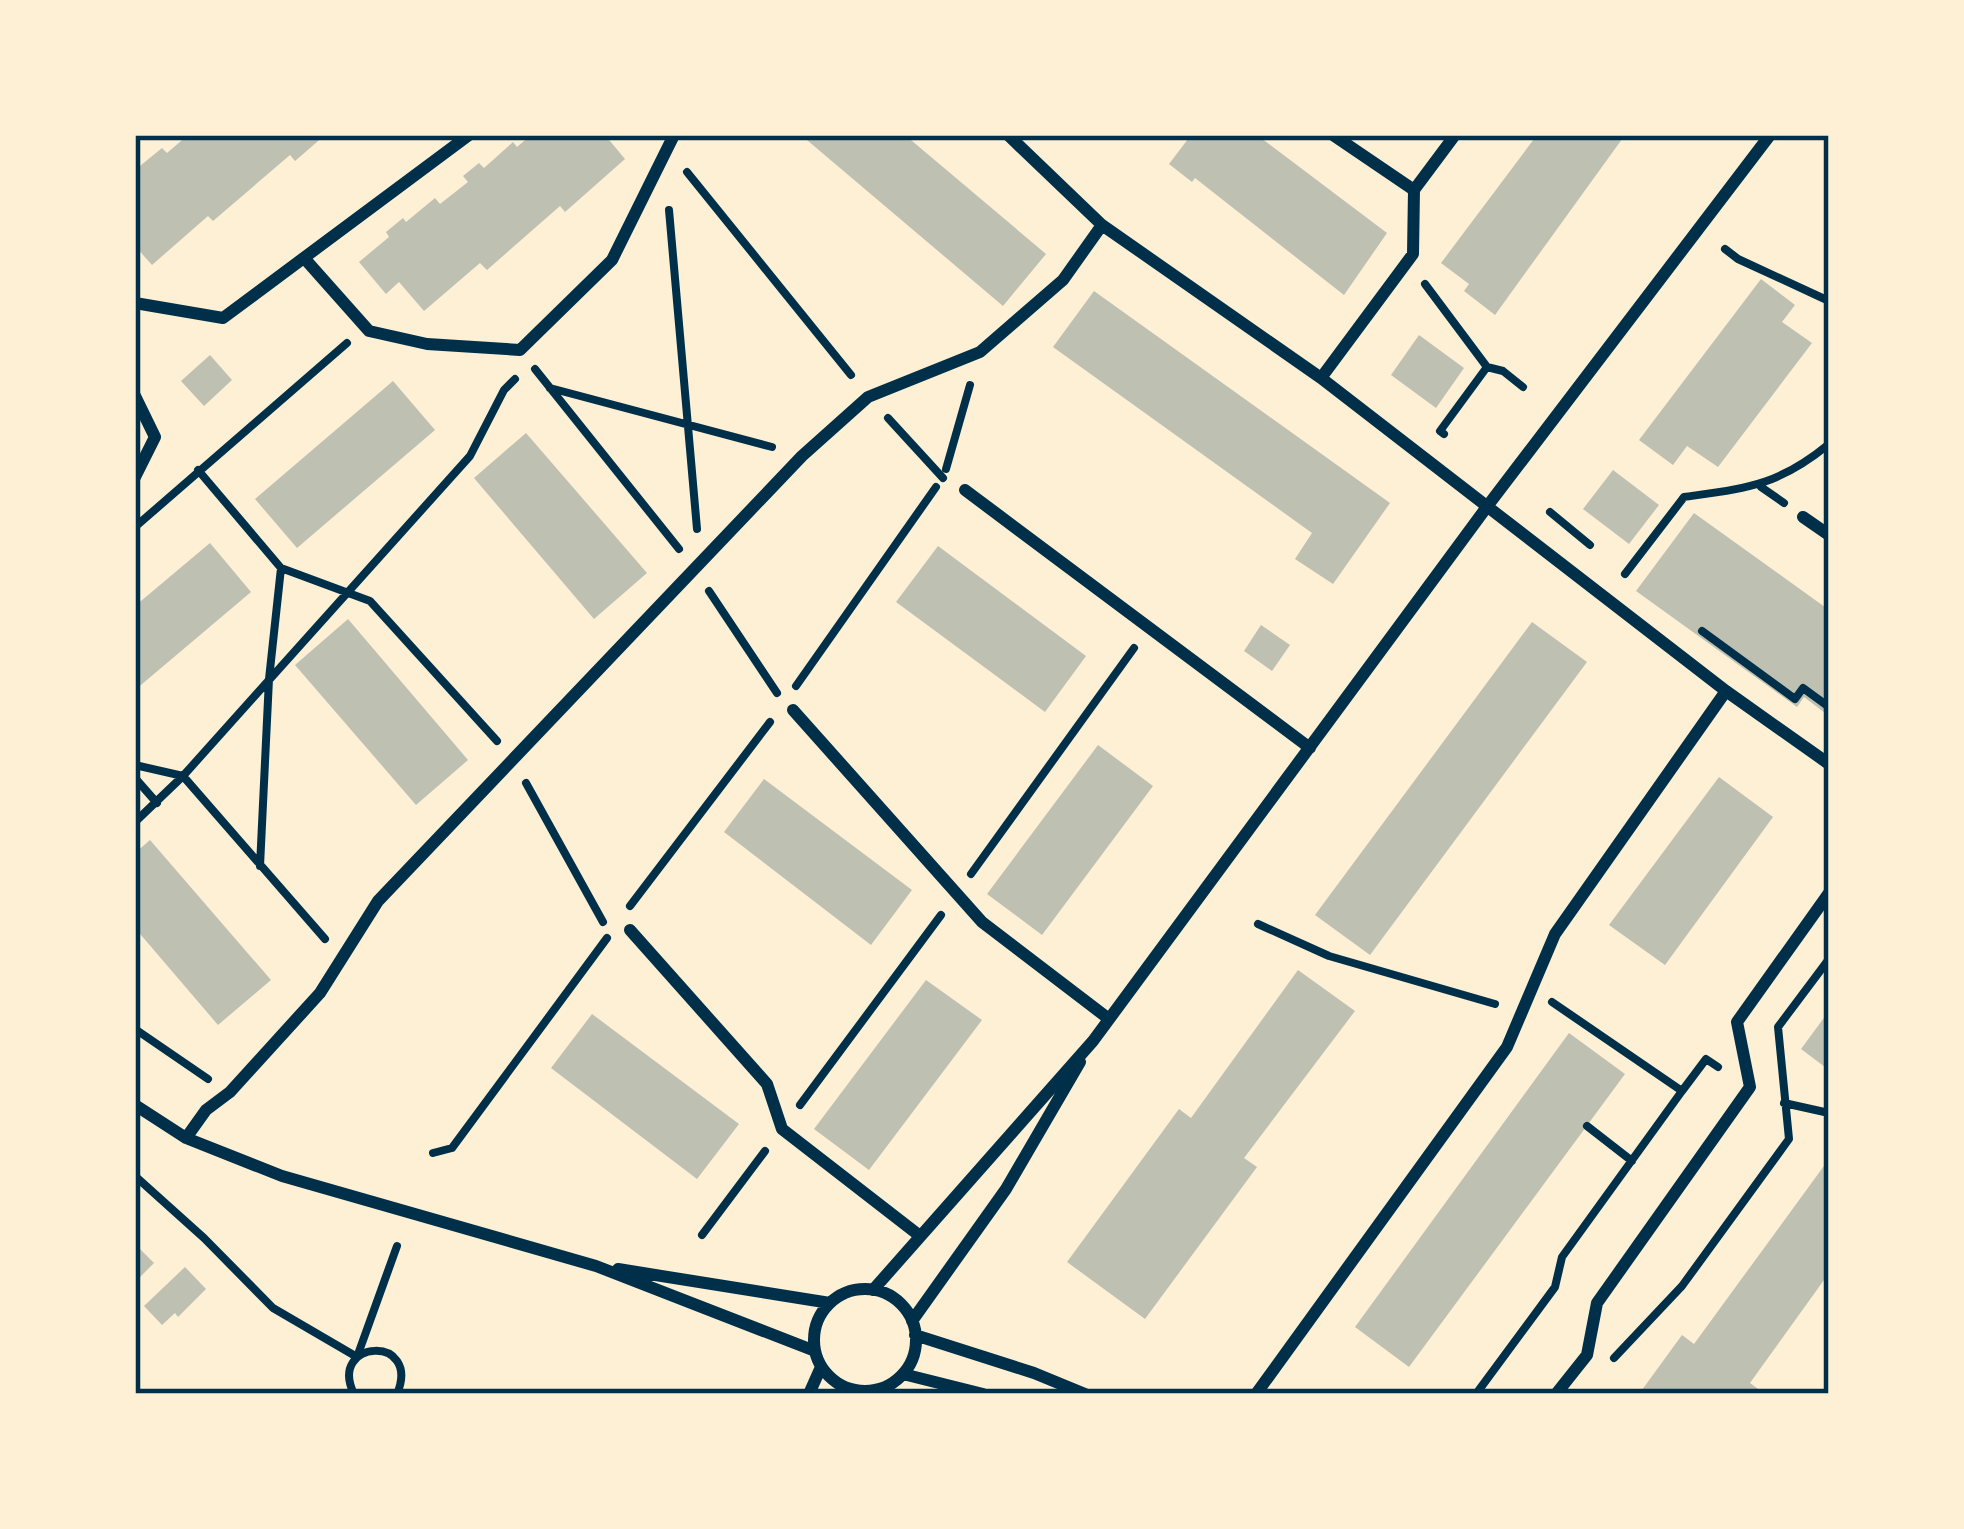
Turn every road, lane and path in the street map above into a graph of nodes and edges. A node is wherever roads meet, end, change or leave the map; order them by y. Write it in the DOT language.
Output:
graph roads {
  1 [pos="469,135"];
  2 [pos="1334,135"];
  3 [pos="1455,135"];
  4 [pos="1770,135"];
  5 [pos="1011,136"];
  6 [pos="671,142"];
  7 [pos="1414,190"];
  8 [pos="669,202"];
  9 [pos="1102,225"];
  10 [pos="1725,249"];
  11 [pos="305,259"];
  12 [pos="1409,259"];
  13 [pos="1829,301"];
  14 [pos="135,303"];
  15 [pos="369,331"];
  16 [pos="980,352"];
  17 [pos="1487,367"];
  18 [pos="1321,378"];
  19 [pos="1523,387"];
  20 [pos="550,388"];
  21 [pos="135,397"];
  22 [pos="868,397"];
  23 [pos="688,423"];
  24 [pos="1454,442"];
  25 [pos="1829,445"];
  26 [pos="802,455"];
  27 [pos="198,470"];
  28 [pos="135,477"];
  29 [pos="943,478"];
  30 [pos="965,490"];
  31 [pos="1489,505"];
  32 [pos="1803,517"];
  33 [pos="135,527"];
  34 [pos="1829,535"];
  35 [pos="696,564"];
  36 [pos="281,568"];
  37 [pos="1625,574"];
  38 [pos="349,591"];
  39 [pos="1686,620"];
  40 [pos="1149,627"];
  41 [pos="268,679"];
  42 [pos="1726,691"];
  43 [pos="1795,699"];
  44 [pos="1829,707"];
  45 [pos="1808,709"];
  46 [pos="794,710"];
  47 [pos="771,721"];
  48 [pos="1310,748"];
  49 [pos="513,759"];
  50 [pos="1829,764"];
  51 [pos="135,765"];
  52 [pos="183,776"];
  53 [pos="135,778"];
  54 [pos="157,803"];
  55 [pos="135,822"];
  56 [pos="260,866"];
  57 [pos="1829,893"];
  58 [pos="957,894"];
  59 [pos="1258,924"];
  60 [pos="625,925"];
  61 [pos="342,958"];
  62 [pos="1829,959"];
  63 [pos="1546,998"];
  64 [pos="1522,1011"];
  65 [pos="1109,1019"];
  66 [pos="135,1029"];
  67 [pos="1093,1041"];
  68 [pos="219,1085"];
  69 [pos="1750,1088"];
  70 [pos="1682,1091"];
  71 [pos="1783,1103"];
  72 [pos="135,1105"];
  73 [pos="1829,1113"];
  74 [pos="1587,1126"];
  75 [pos="782,1129"];
  76 [pos="186,1138"];
  77 [pos="433,1153"];
  78 [pos="1632,1161"];
  79 [pos="135,1176"];
  80 [pos="702,1235"];
  81 [pos="920,1236"];
  82 [pos="397,1246"];
  83 [pos="596,1266"];
  84 [pos="874,1289"];
  85 [pos="830,1303"];
  86 [pos="914,1328"];
  87 [pos="815,1351"];
  88 [pos="1610,1363"];
  89 [pos="821,1367"];
  90 [pos="903,1374"];
  91 [pos="860,1393"];
  92 [pos="354,1394"];
  93 [pos="397,1394"];
  94 [pos="809,1394"];
  95 [pos="983,1394"];
  96 [pos="1085,1394"];
  97 [pos="1256,1394"];
  98 [pos="1476,1394"];
  99 [pos="1556,1394"];
  1 -- 11 [label="street"];
  2 -- 7 [label="street"];
  3 -- 7 [label="street"];
  4 -- 31 [label="street"];
  5 -- 9 [label="street"];
  6 -- 15 [label="street"];
  6 -- 22 [label="path"];
  7 -- 12 [label="street"];
  8 -- 23 [label="path"];
  9 -- 16 [label="street"];
  9 -- 18 [label="street"];
  10 -- 13 [label="path"];
  11 -- 14 [label="street"];
  11 -- 15 [label="street"];
  12 -- 17 [label="path"];
  12 -- 18 [label="street"];
  15 -- 27 [label="path"];
  16 -- 22 [label="street"];
  16 -- 29 [label="path"];
  17 -- 19 [label="path"];
  17 -- 24 [label="path"];
  18 -- 31 [label="street"];
  20 -- 23 [label="path"];
  20 -- 35 [label="path"];
  20 -- 38 [label="path"];
  21 -- 28 [label="street"];
  22 -- 26 [label="street"];
  22 -- 29 [label="path"];
  23 -- 26 [label="path"];
  23 -- 35 [label="path"];
  25 -- 37 [label="path"];
  26 -- 35 [label="street"];
  27 -- 33 [label="path"];
  27 -- 36 [label="path"];
  29 -- 35 [label="path"];
  30 -- 40 [label="street"];
  31 -- 42 [label="street"];
  31 -- 48 [label="street"];
  32 -- 34 [label="street"];
  35 -- 49 [label="street"];
  36 -- 38 [label="path"];
  36 -- 41 [label="path"];
  38 -- 41 [label="path"];
  38 -- 49 [label="path"];
  39 -- 43 [label="path"];
  40 -- 48 [label="street"];
  40 -- 58 [label="path"];
  41 -- 52 [label="path"];
  41 -- 56 [label="path"];
  42 -- 50 [label="street"];
  42 -- 64 [label="street"];
  43 -- 44 [label="path"];
  43 -- 45 [label="path"];
  46 -- 58 [label="street"];
  47 -- 60 [label="path"];
  48 -- 65 [label="street"];
  49 -- 61 [label="street"];
  49 -- 77 [label="path"];
  51 -- 52 [label="path"];
  52 -- 54 [label="path"];
  52 -- 56 [label="path"];
  53 -- 54 [label="path"];
  54 -- 55 [label="path"];
  56 -- 61 [label="path"];
  57 -- 69 [label="street"];
  58 -- 65 [label="street"];
  58 -- 75 [label="path"];
  59 -- 64 [label="path"];
  60 -- 75 [label="street"];
  61 -- 76 [label="street"];
  62 -- 71 [label="path"];
  63 -- 70 [label="path"];
  64 -- 97 [label="street"];
  65 -- 67 [label="street"];
  66 -- 68 [label="path"];
  67 -- 81 [label="street"];
  67 -- 86 [label="street"];
  69 -- 70 [label="path"];
  69 -- 71 [label="path"];
  69 -- 99 [label="street"];
  70 -- 78 [label="path"];
  71 -- 73 [label="path"];
  71 -- 88 [label="path"];
  72 -- 76 [label="street"];
  74 -- 78 [label="path"];
  75 -- 80 [label="path"];
  75 -- 81 [label="street"];
  76 -- 83 [label="street"];
  78 -- 98 [label="path"];
  79 -- 82 [label="path"];
  81 -- 84 [label="street"];
  83 -- 85 [label="street"];
  83 -- 87 [label="street"];
  84 -- 85 [label="street"];
  84 -- 86 [label="street"];
  85 -- 87 [label="street"];
  86 -- 90 [label="street"];
  86 -- 96 [label="street"];
  87 -- 89 [label="street"];
  89 -- 91 [label="street"];
  89 -- 94 [label="street"];
  90 -- 91 [label="street"];
  90 -- 95 [label="street"];
  92 -- 93 [label="path"];
}
